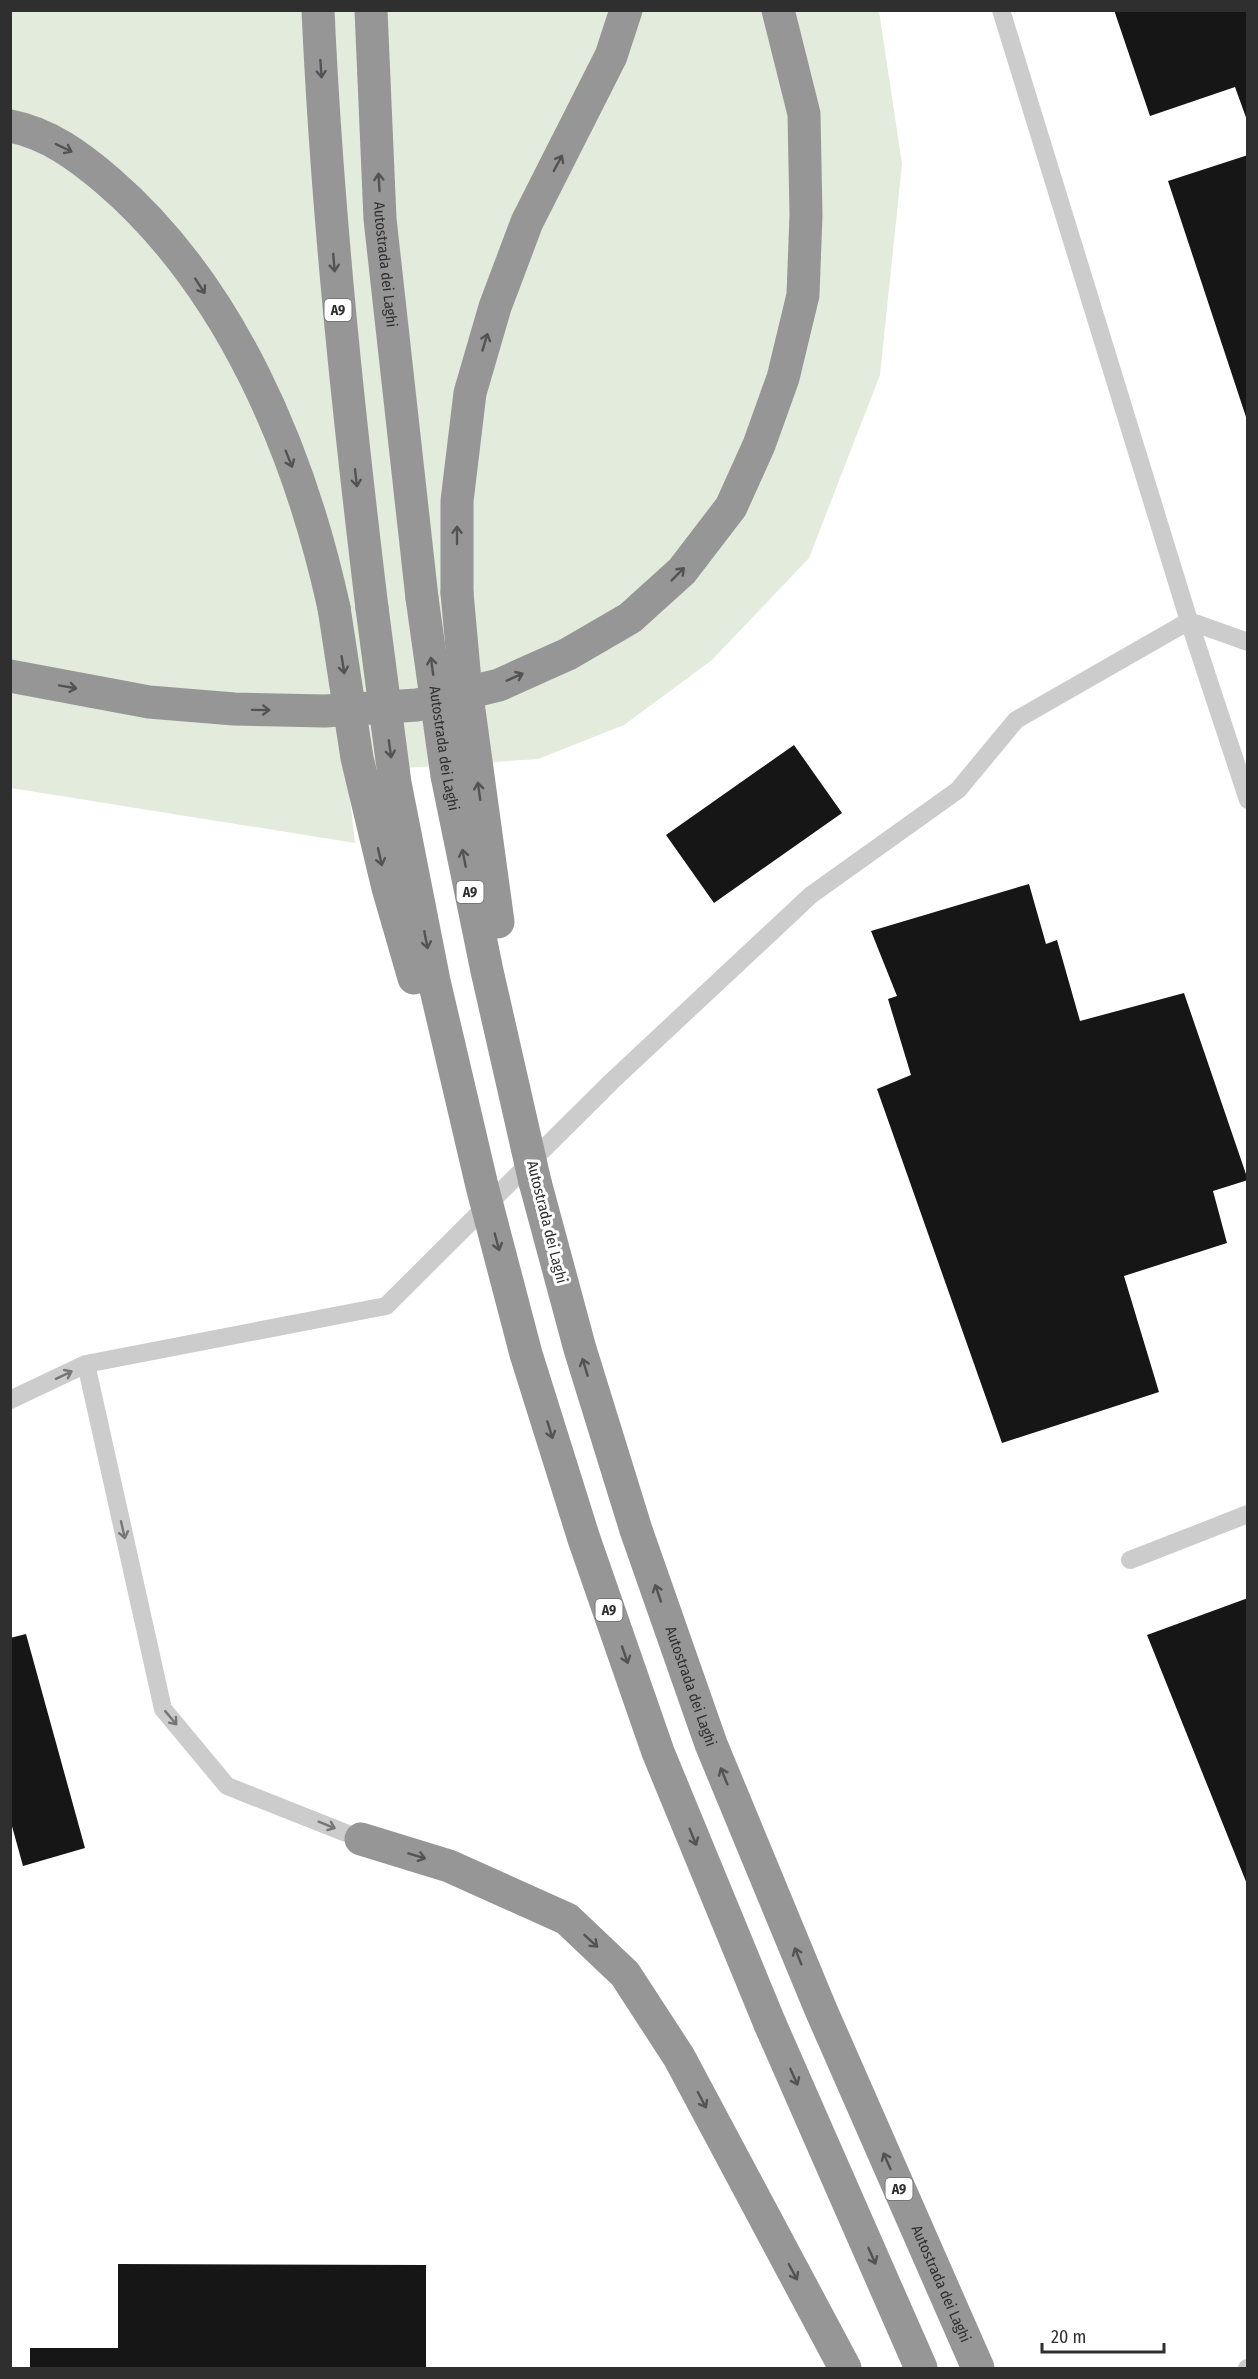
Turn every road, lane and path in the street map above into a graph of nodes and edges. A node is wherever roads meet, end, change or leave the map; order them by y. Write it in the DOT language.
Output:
graph roads {
  1 [pos="318,10"];
  2 [pos="371,10"];
  3 [pos="626,10"];
  4 [pos="777,10"];
  5 [pos="1001,10"];
  6 [pos="10,126"];
  7 [pos="1189,621"];
  8 [pos="1248,642"];
  9 [pos="10,676"];
  10 [pos="1248,800"];
  11 [pos="535,1182"];
  12 [pos="482,1185"];
  13 [pos="86,1365"];
  14 [pos="10,1400"];
  15 [pos="1248,1514"];
  16 [pos="1130,1560"];
  17 [pos="362,1839"];
  18 [pos="844,2368"];
  19 [pos="921,2368"];
  20 [pos="978,2368"];
  1 -- 12 [label="highway, A9, one-way, bridge"];
  11 -- 2 [label="highway, Autostrada dei Laghi / A9, one-way, bridge"];
  11 -- 3 [label="highway, one-way, bridge"];
  9 -- 4 [label="highway, one-way"];
  5 -- 7 [label="lane"];
  6 -- 12 [label="highway, one-way, bridge"];
  7 -- 8 [label="lane"];
  7 -- 10 [label="lane"];
  7 -- 13 [label="lane"];
  20 -- 11 [label="highway, Autostrada dei Laghi / A9, one-way"];
  12 -- 19 [label="highway, A9, one-way, bridge"];
  14 -- 13 [label="lane, one-way"];
  13 -- 17 [label="lane, one-way"];
  15 -- 16 [label="lane"];
  17 -- 18 [label="highway, one-way"];
}
